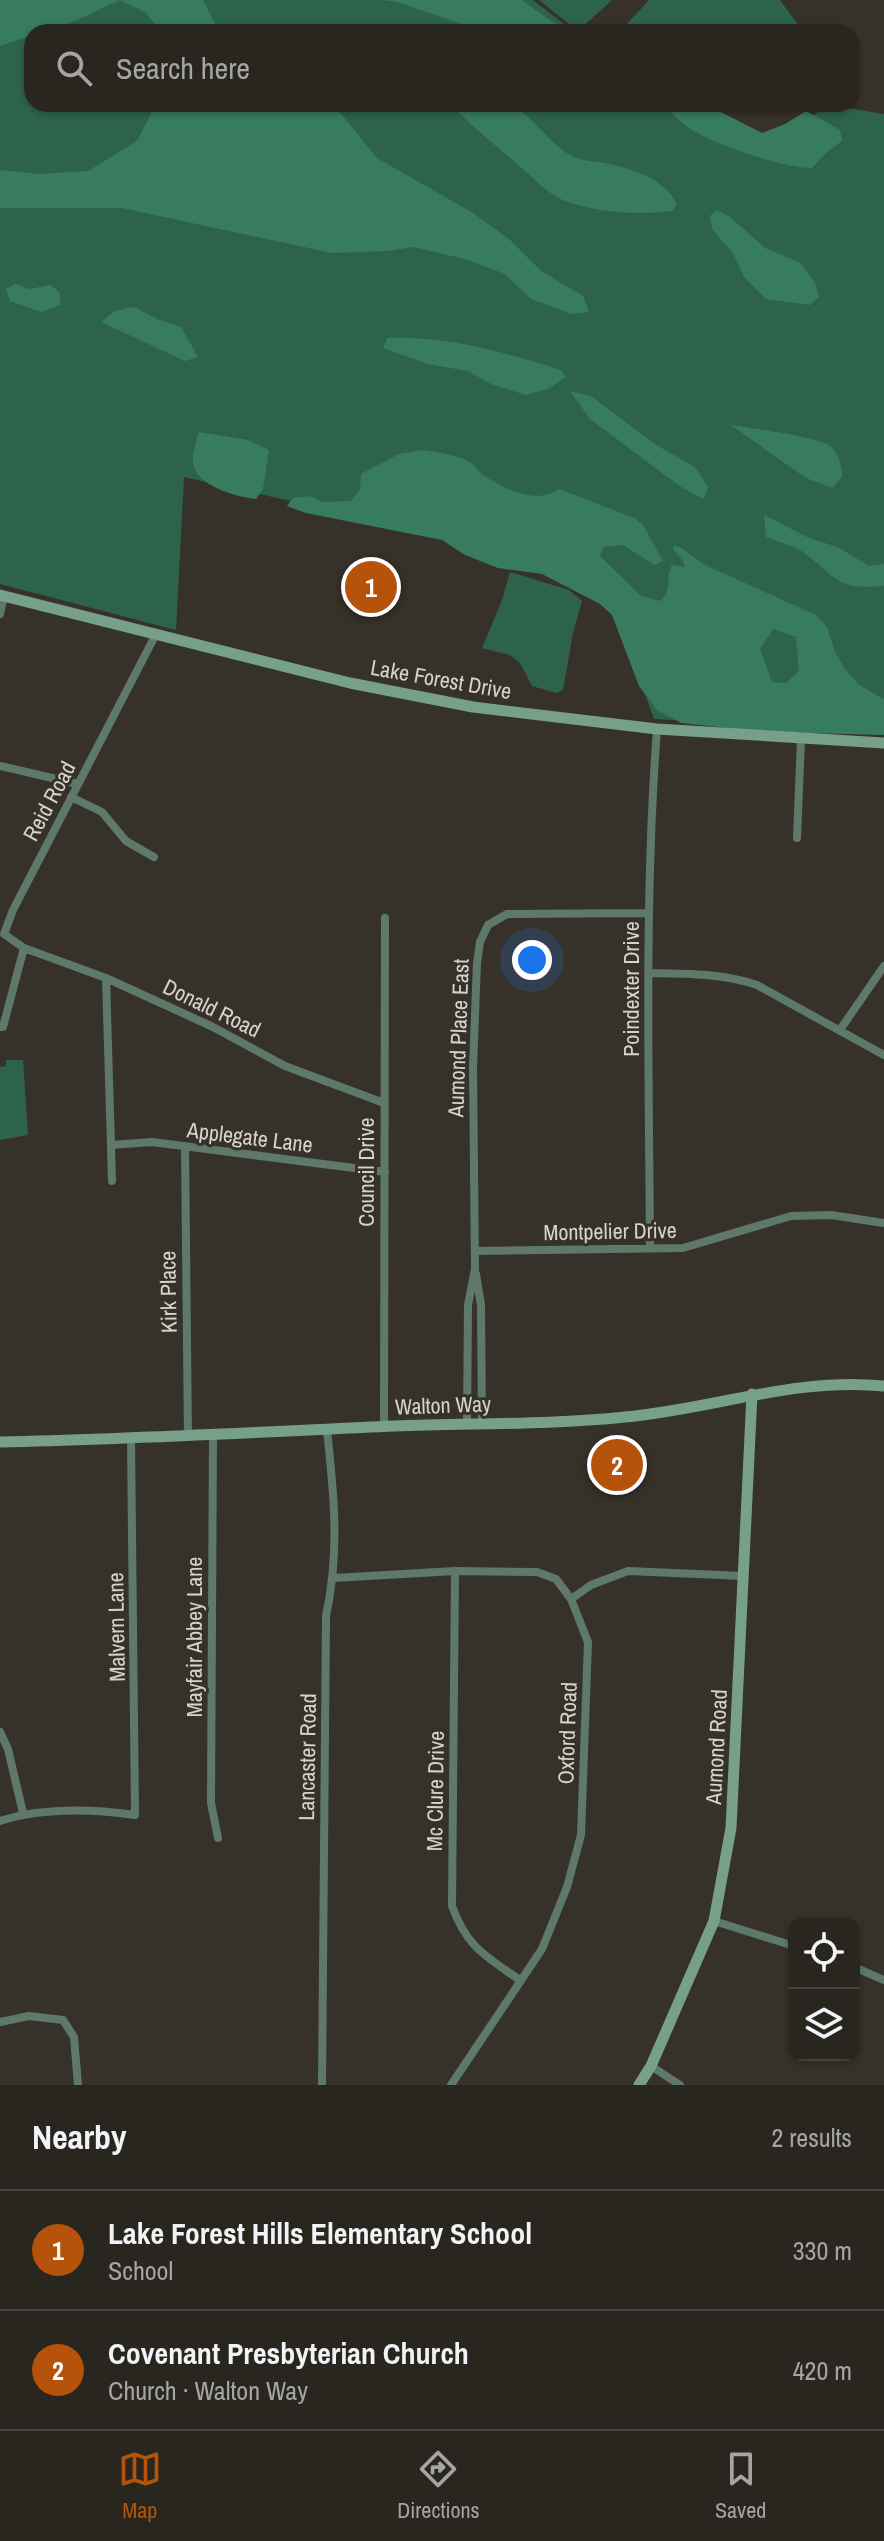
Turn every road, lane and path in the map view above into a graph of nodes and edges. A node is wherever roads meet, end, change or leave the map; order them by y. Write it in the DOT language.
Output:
graph roads {
  1 [pos="2,596"];
  2 [pos="0,614"];
  3 [pos="156,634"];
  4 [pos="657,729"];
  5 [pos="801,739"];
  6 [pos="884,743"];
  7 [pos="0,766"];
  8 [pos="78,784"];
  9 [pos="71,797"];
  10 [pos="797,838"];
  11 [pos="154,857"];
  12 [pos="0,908"];
  13 [pos="13,910"];
  14 [pos="648,913"];
  15 [pos="385,918"];
  16 [pos="24,948"];
  17 [pos="884,966"];
  18 [pos="649,973"];
  19 [pos="106,978"];
  20 [pos="2,1027"];
  21 [pos="840,1030"];
  22 [pos="884,1055"];
  23 [pos="384,1103"];
  24 [pos="111,1145"];
  25 [pos="185,1147"];
  26 [pos="385,1172"];
  27 [pos="112,1181"];
  28 [pos="884,1223"];
  29 [pos="650,1249"];
  30 [pos="475,1251"];
  31 [pos="475,1269"];
  32 [pos="884,1386"];
  33 [pos="752,1394"];
  34 [pos="467,1423"];
  35 [pos="482,1423"];
  36 [pos="384,1427"];
  37 [pos="327,1430"];
  38 [pos="213,1436"];
  39 [pos="188,1437"];
  40 [pos="131,1439"];
  41 [pos="0,1442"];
  42 [pos="455,1571"];
  43 [pos="743,1576"];
  44 [pos="334,1578"];
  45 [pos="571,1599"];
  46 [pos="0,1732"];
  47 [pos="23,1813"];
  48 [pos="0,1821"];
  49 [pos="218,1838"];
  50 [pos="714,1921"];
  51 [pos="788,1944"];
  52 [pos="860,1970"];
  53 [pos="884,1980"];
  54 [pos="521,1981"];
  55 [pos="0,2022"];
  56 [pos="651,2066"];
  57 [pos="78,2085"];
  58 [pos="322,2085"];
  59 [pos="451,2085"];
  60 [pos="639,2085"];
  61 [pos="680,2085"];
  1 -- 2 [label="street"];
  1 -- 3 [label="street, Lake Forest Drive"];
  3 -- 4 [label="street, Lake Forest Drive"];
  3 -- 8 [label="street, Reid Road"];
  4 -- 5 [label="street, Lake Forest Drive"];
  4 -- 14 [label="street, Poindexter Drive"];
  5 -- 6 [label="street, Lake Forest Drive"];
  5 -- 10 [label="street"];
  7 -- 8 [label="street"];
  8 -- 9 [label="street, Reid Road"];
  9 -- 11 [label="street"];
  9 -- 13 [label="street, Reid Road"];
  12 -- 13 [label="street"];
  13 -- 16 [label="street"];
  14 -- 18 [label="street, Poindexter Drive"];
  14 -- 30 [label="street, Aumond Place East"];
  15 -- 23 [label="street, Council Drive"];
  16 -- 19 [label="street, Donald Road"];
  16 -- 20 [label="street"];
  17 -- 21 [label="street"];
  18 -- 21 [label="street"];
  18 -- 29 [label="street, Poindexter Drive"];
  19 -- 23 [label="street, Donald Road"];
  19 -- 24 [label="street"];
  21 -- 22 [label="street"];
  23 -- 26 [label="street, Council Drive"];
  24 -- 25 [label="street, Applegate Lane"];
  24 -- 27 [label="street"];
  25 -- 26 [label="street, Applegate Lane"];
  25 -- 39 [label="street, Kirk Place"];
  26 -- 36 [label="street, Council Drive"];
  28 -- 29 [label="street, Montpelier Drive"];
  29 -- 30 [label="street, Montpelier Drive"];
  30 -- 31 [label="street, Aumond Place East"];
  31 -- 34 [label="street, Aumond Place East"];
  31 -- 35 [label="street, Aumond Place East"];
  32 -- 33 [label="street, Walton Way"];
  33 -- 35 [label="street, Walton Way"];
  33 -- 43 [label="street, Aumond Road"];
  34 -- 35 [label="street, Walton Way"];
  34 -- 36 [label="street, Walton Way"];
  36 -- 37 [label="street, Walton Way"];
  37 -- 38 [label="street, Walton Way"];
  37 -- 44 [label="street, Lancaster Road"];
  38 -- 39 [label="street, Walton Way"];
  38 -- 49 [label="street, Mayfair Abbey Lane"];
  39 -- 40 [label="street, Walton Way"];
  40 -- 41 [label="street, Walton Way"];
  40 -- 47 [label="street, Malvern Lane"];
  42 -- 44 [label="street, Oxford Road"];
  42 -- 45 [label="street, Oxford Road"];
  42 -- 54 [label="street, Mc Clure Drive"];
  43 -- 45 [label="street"];
  43 -- 50 [label="street, Aumond Road"];
  44 -- 58 [label="street, Lancaster Road"];
  45 -- 54 [label="street, Oxford Road"];
  46 -- 47 [label="street"];
  47 -- 48 [label="street"];
  50 -- 51 [label="street"];
  50 -- 56 [label="street, Aumond Road"];
  52 -- 53 [label="street"];
  54 -- 59 [label="street, Oxford Road"];
  55 -- 57 [label="street"];
  56 -- 60 [label="street, Aumond Road"];
  56 -- 61 [label="street"];
}
